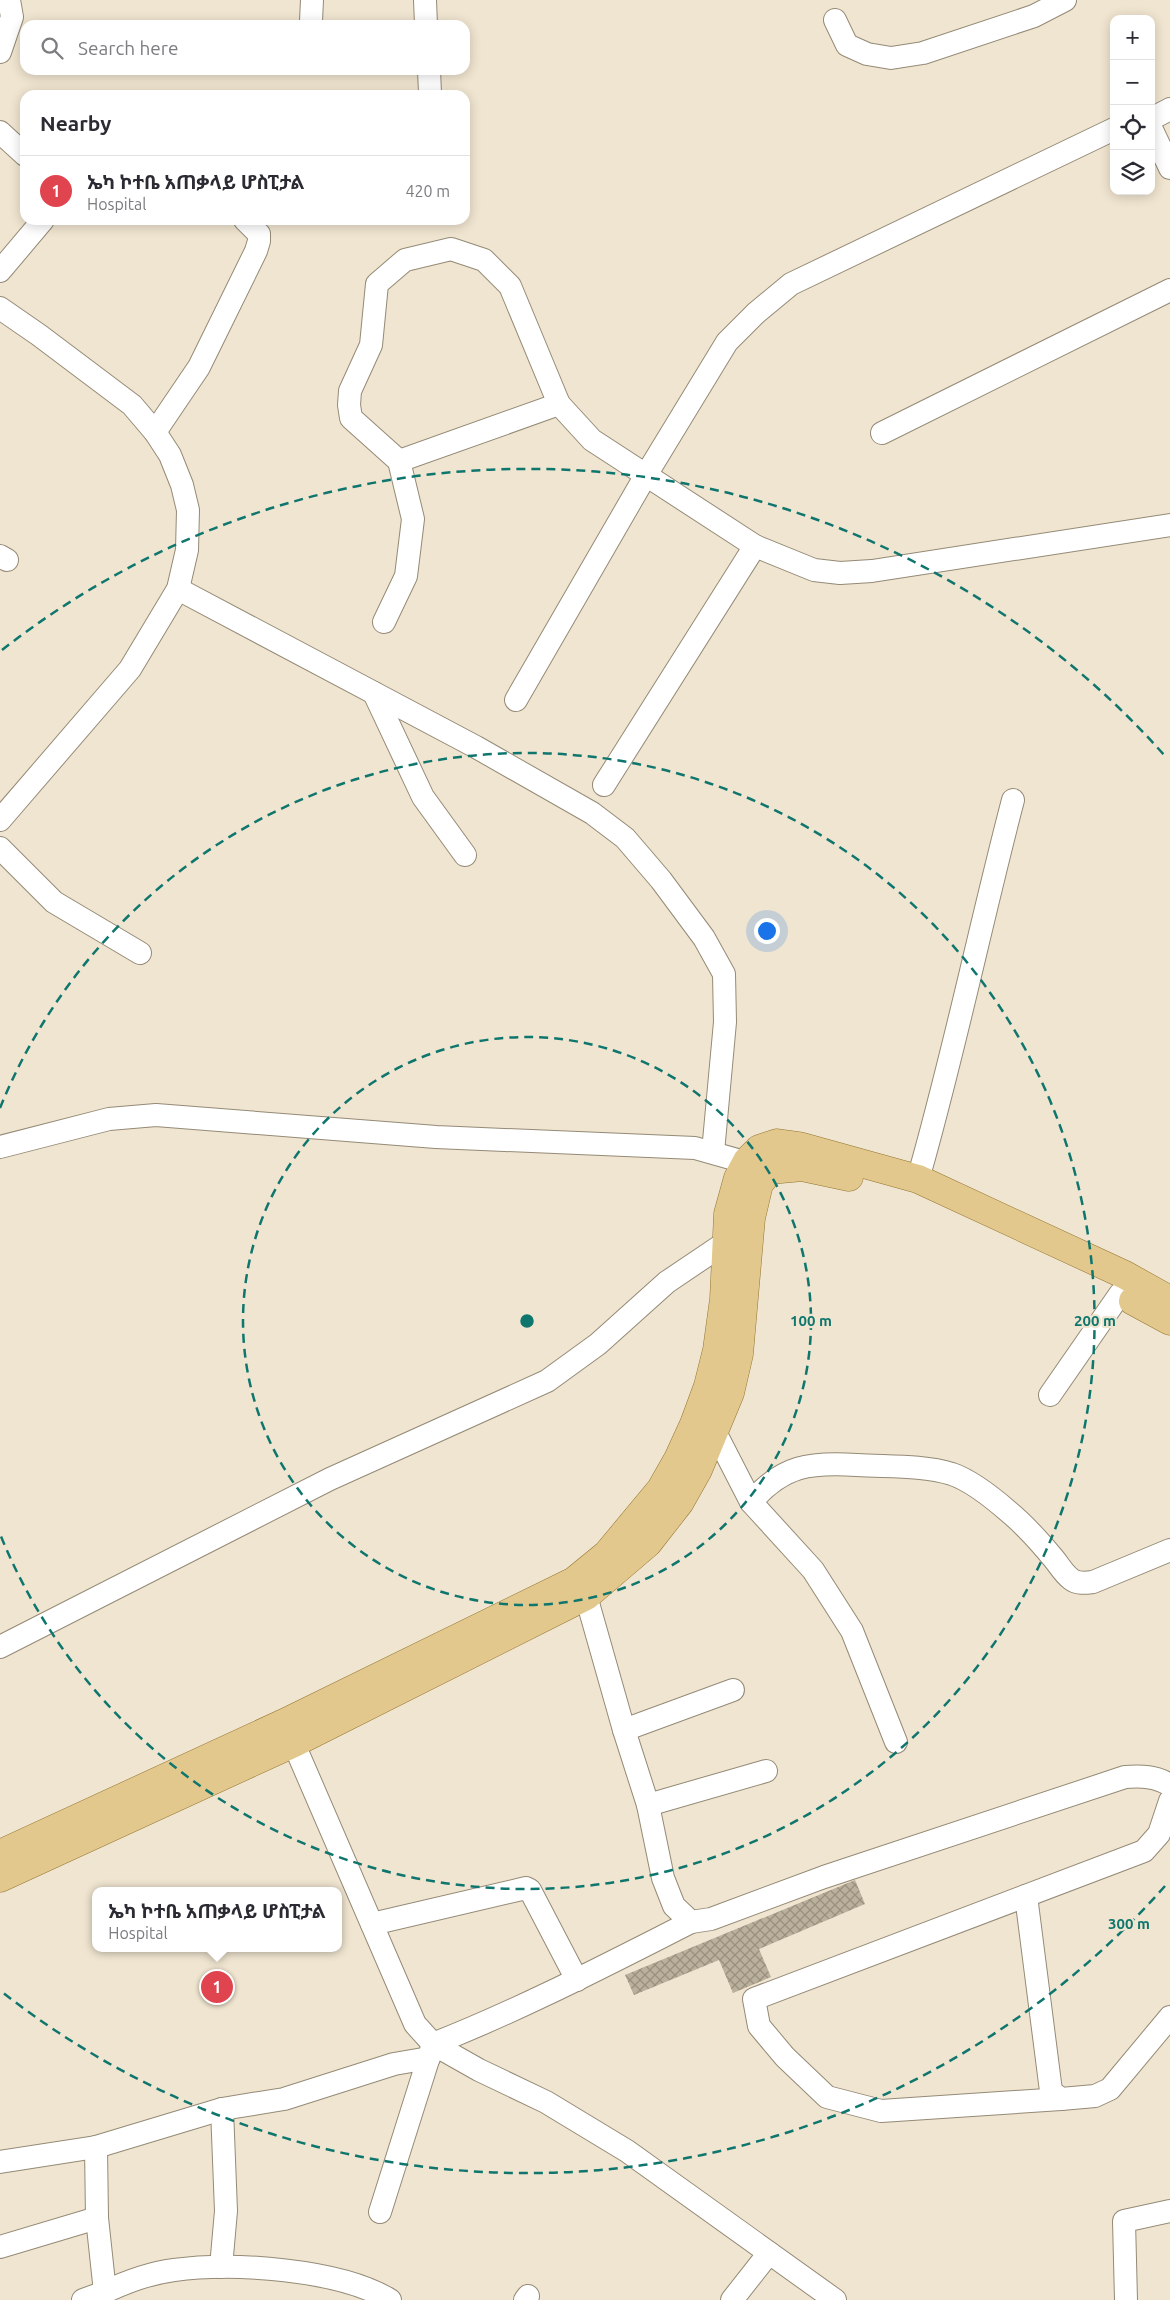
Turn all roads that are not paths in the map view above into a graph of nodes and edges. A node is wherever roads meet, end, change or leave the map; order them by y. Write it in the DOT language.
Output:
graph roads {
  1 [pos="9,0"];
  2 [pos="425,0"];
  3 [pos="1065,0"];
  4 [pos="426,20"];
  5 [pos="835,20"];
  6 [pos="0,52"];
  7 [pos="429,75"];
  8 [pos="430,90"];
  9 [pos="1170,109"];
  10 [pos="1155,117"];
  11 [pos="1110,131"];
  12 [pos="0,132"];
  13 [pos="1155,136"];
  14 [pos="20,150"];
  15 [pos="1170,168"];
  16 [pos="39,225"];
  17 [pos="250,225"];
  18 [pos="0,272"];
  19 [pos="1170,290"];
  20 [pos="0,308"];
  21 [pos="559,404"];
  22 [pos="155,432"];
  23 [pos="882,433"];
  24 [pos="399,461"];
  25 [pos="646,475"];
  26 [pos="1170,525"];
  27 [pos="755,546"];
  28 [pos="178,589"];
  29 [pos="384,622"];
  30 [pos="374,693"];
  31 [pos="516,700"];
  32 [pos="604,785"];
  33 [pos="1013,800"];
  34 [pos="0,820"];
  35 [pos="0,848"];
  36 [pos="465,856"];
  37 [pos="140,954"];
  38 [pos="0,1147"];
  39 [pos="714,1152"];
  40 [pos="759,1165"];
  41 [pos="918,1179"];
  42 [pos="725,1243"];
  43 [pos="1120,1294"];
  44 [pos="1170,1300"];
  45 [pos="1170,1321"];
  46 [pos="1050,1395"];
  47 [pos="715,1432"];
  48 [pos="751,1502"];
  49 [pos="1170,1550"];
  50 [pos="586,1596"];
  51 [pos="0,1647"];
  52 [pos="733,1690"];
  53 [pos="624,1730"];
  54 [pos="289,1733"];
  55 [pos="896,1742"];
  56 [pos="766,1771"];
  57 [pos="1170,1785"];
  58 [pos="1170,1801"];
  59 [pos="648,1804"];
  60 [pos="0,1854"];
  61 [pos="0,1878"];
  62 [pos="1026,1896"];
  63 [pos="691,1922"];
  64 [pos="372,1924"];
  65 [pos="577,1980"];
  66 [pos="1170,2017"];
  67 [pos="431,2051"];
  68 [pos="1061,2099"];
  69 [pos="222,2109"];
  70 [pos="96,2147"];
  71 [pos="0,2162"];
  72 [pos="1170,2211"];
  73 [pos="380,2212"];
  74 [pos="97,2218"];
  75 [pos="0,2247"];
  76 [pos="769,2253"];
  77 [pos="221,2267"];
  78 [pos="105,2292"];
  79 [pos="83,2300"];
  80 [pos="390,2300"];
  81 [pos="732,2300"];
  82 [pos="835,2300"];
  83 [pos="1126,2300"];
  1 -- 6 [label="street"];
  2 -- 4 [label="street"];
  3 -- 5 [label="street"];
  7 -- 8 [label="street"];
  9 -- 10 [label="street"];
  11 -- 25 [label="street"];
  12 -- 14 [label="street"];
  13 -- 15 [label="street"];
  16 -- 18 [label="street"];
  17 -- 22 [label="street"];
  19 -- 23 [label="street"];
  20 -- 22 [label="street"];
  21 -- 24 [label="street"];
  21 -- 24 [label="street"];
  21 -- 25 [label="street"];
  22 -- 28 [label="street"];
  24 -- 29 [label="street"];
  25 -- 27 [label="street"];
  25 -- 31 [label="street"];
  26 -- 27 [label="street"];
  27 -- 32 [label="street"];
  28 -- 30 [label="street"];
  28 -- 34 [label="street"];
  30 -- 36 [label="street"];
  30 -- 39 [label="street"];
  33 -- 41 [label="street"];
  35 -- 37 [label="street"];
  38 -- 39 [label="street"];
  39 -- 40 [label="street"];
  40 -- 41 [label="main road"];
  40 -- 42 [label="main road"];
  40 -- 43 [label="main road"];
  40 -- 47 [label="main road"];
  41 -- 44 [label="main road"];
  42 -- 51 [label="street"];
  42 -- 54 [label="main road"];
  43 -- 45 [label="main road"];
  43 -- 46 [label="street"];
  47 -- 48 [label="street"];
  47 -- 50 [label="main road"];
  48 -- 49 [label="street"];
  48 -- 55 [label="street"];
  50 -- 53 [label="street"];
  50 -- 54 [label="main road"];
  52 -- 53 [label="street"];
  53 -- 59 [label="street"];
  54 -- 60 [label="main road"];
  54 -- 61 [label="main road"];
  54 -- 64 [label="street"];
  56 -- 59 [label="street"];
  57 -- 63 [label="street"];
  58 -- 62 [label="street"];
  59 -- 63 [label="street"];
  62 -- 68 [label="street"];
  62 -- 68 [label="street"];
  63 -- 65 [label="street"];
  64 -- 65 [label="street"];
  64 -- 67 [label="street"];
  65 -- 67 [label="street"];
  66 -- 68 [label="street"];
  67 -- 69 [label="street"];
  67 -- 73 [label="street"];
  67 -- 76 [label="street"];
  69 -- 70 [label="street"];
  69 -- 77 [label="street"];
  70 -- 71 [label="street"];
  70 -- 74 [label="street"];
  72 -- 83 [label="street"];
  74 -- 75 [label="street"];
  74 -- 78 [label="street"];
  76 -- 81 [label="street"];
  76 -- 82 [label="street"];
  77 -- 78 [label="street"];
  77 -- 80 [label="street"];
  78 -- 79 [label="street"];
}
